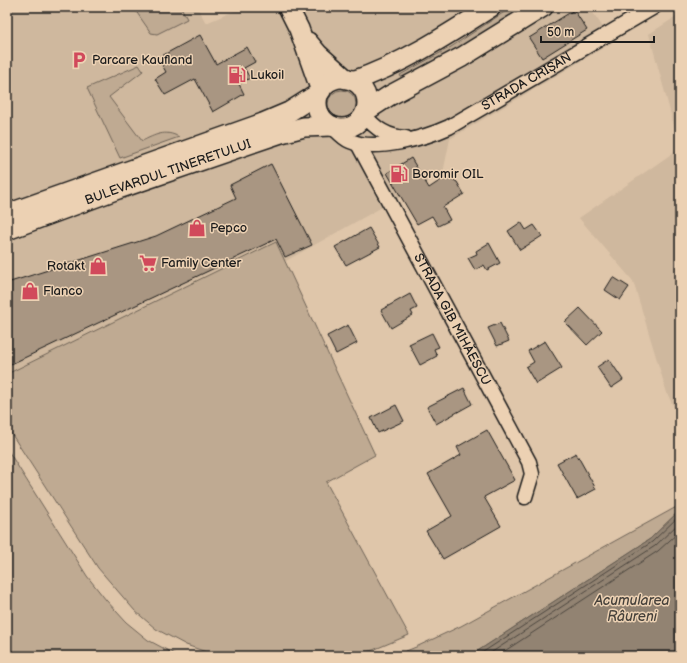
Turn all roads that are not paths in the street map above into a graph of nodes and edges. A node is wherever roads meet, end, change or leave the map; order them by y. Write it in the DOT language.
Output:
graph roads {
  1 [pos="288,7"];
  2 [pos="491,7"];
  3 [pos="543,7"];
  4 [pos="654,7"];
  5 [pos="299,29"];
  6 [pos="349,80"];
  7 [pos="320,92"];
  8 [pos="365,113"];
  9 [pos="332,126"];
  10 [pos="416,138"];
  11 [pos="358,144"];
  12 [pos="7,214"];
  13 [pos="7,230"];
  14 [pos="525,497"];
  1 -- 5 [label="main road"];
  2 -- 6 [label="main road, BULEVARDUL TINERETULUI"];
  3 -- 8 [label="main road, BULEVARDUL TINERETULUI"];
  4 -- 10 [label="street, STRADA CRIȘAN"];
  5 -- 6 [label="main road"];
  5 -- 7 [label="main road"];
  6 -- 7 [label="main road, BULEVARDUL TINERETULUI"];
  6 -- 8 [label="main road"];
  7 -- 9 [label="main road"];
  7 -- 12 [label="main road, BULEVARDUL TINERETULUI"];
  8 -- 9 [label="main road, BULEVARDUL TINERETULUI"];
  8 -- 10 [label="street, STRADA CRIȘAN"];
  9 -- 11 [label="street, STRADA CRIȘAN"];
  9 -- 13 [label="main road, BULEVARDUL TINERETULUI"];
  10 -- 11 [label="street, STRADA CRIȘAN"];
  11 -- 14 [label="street, STRADA GIB MIHĂESCU"];
}
